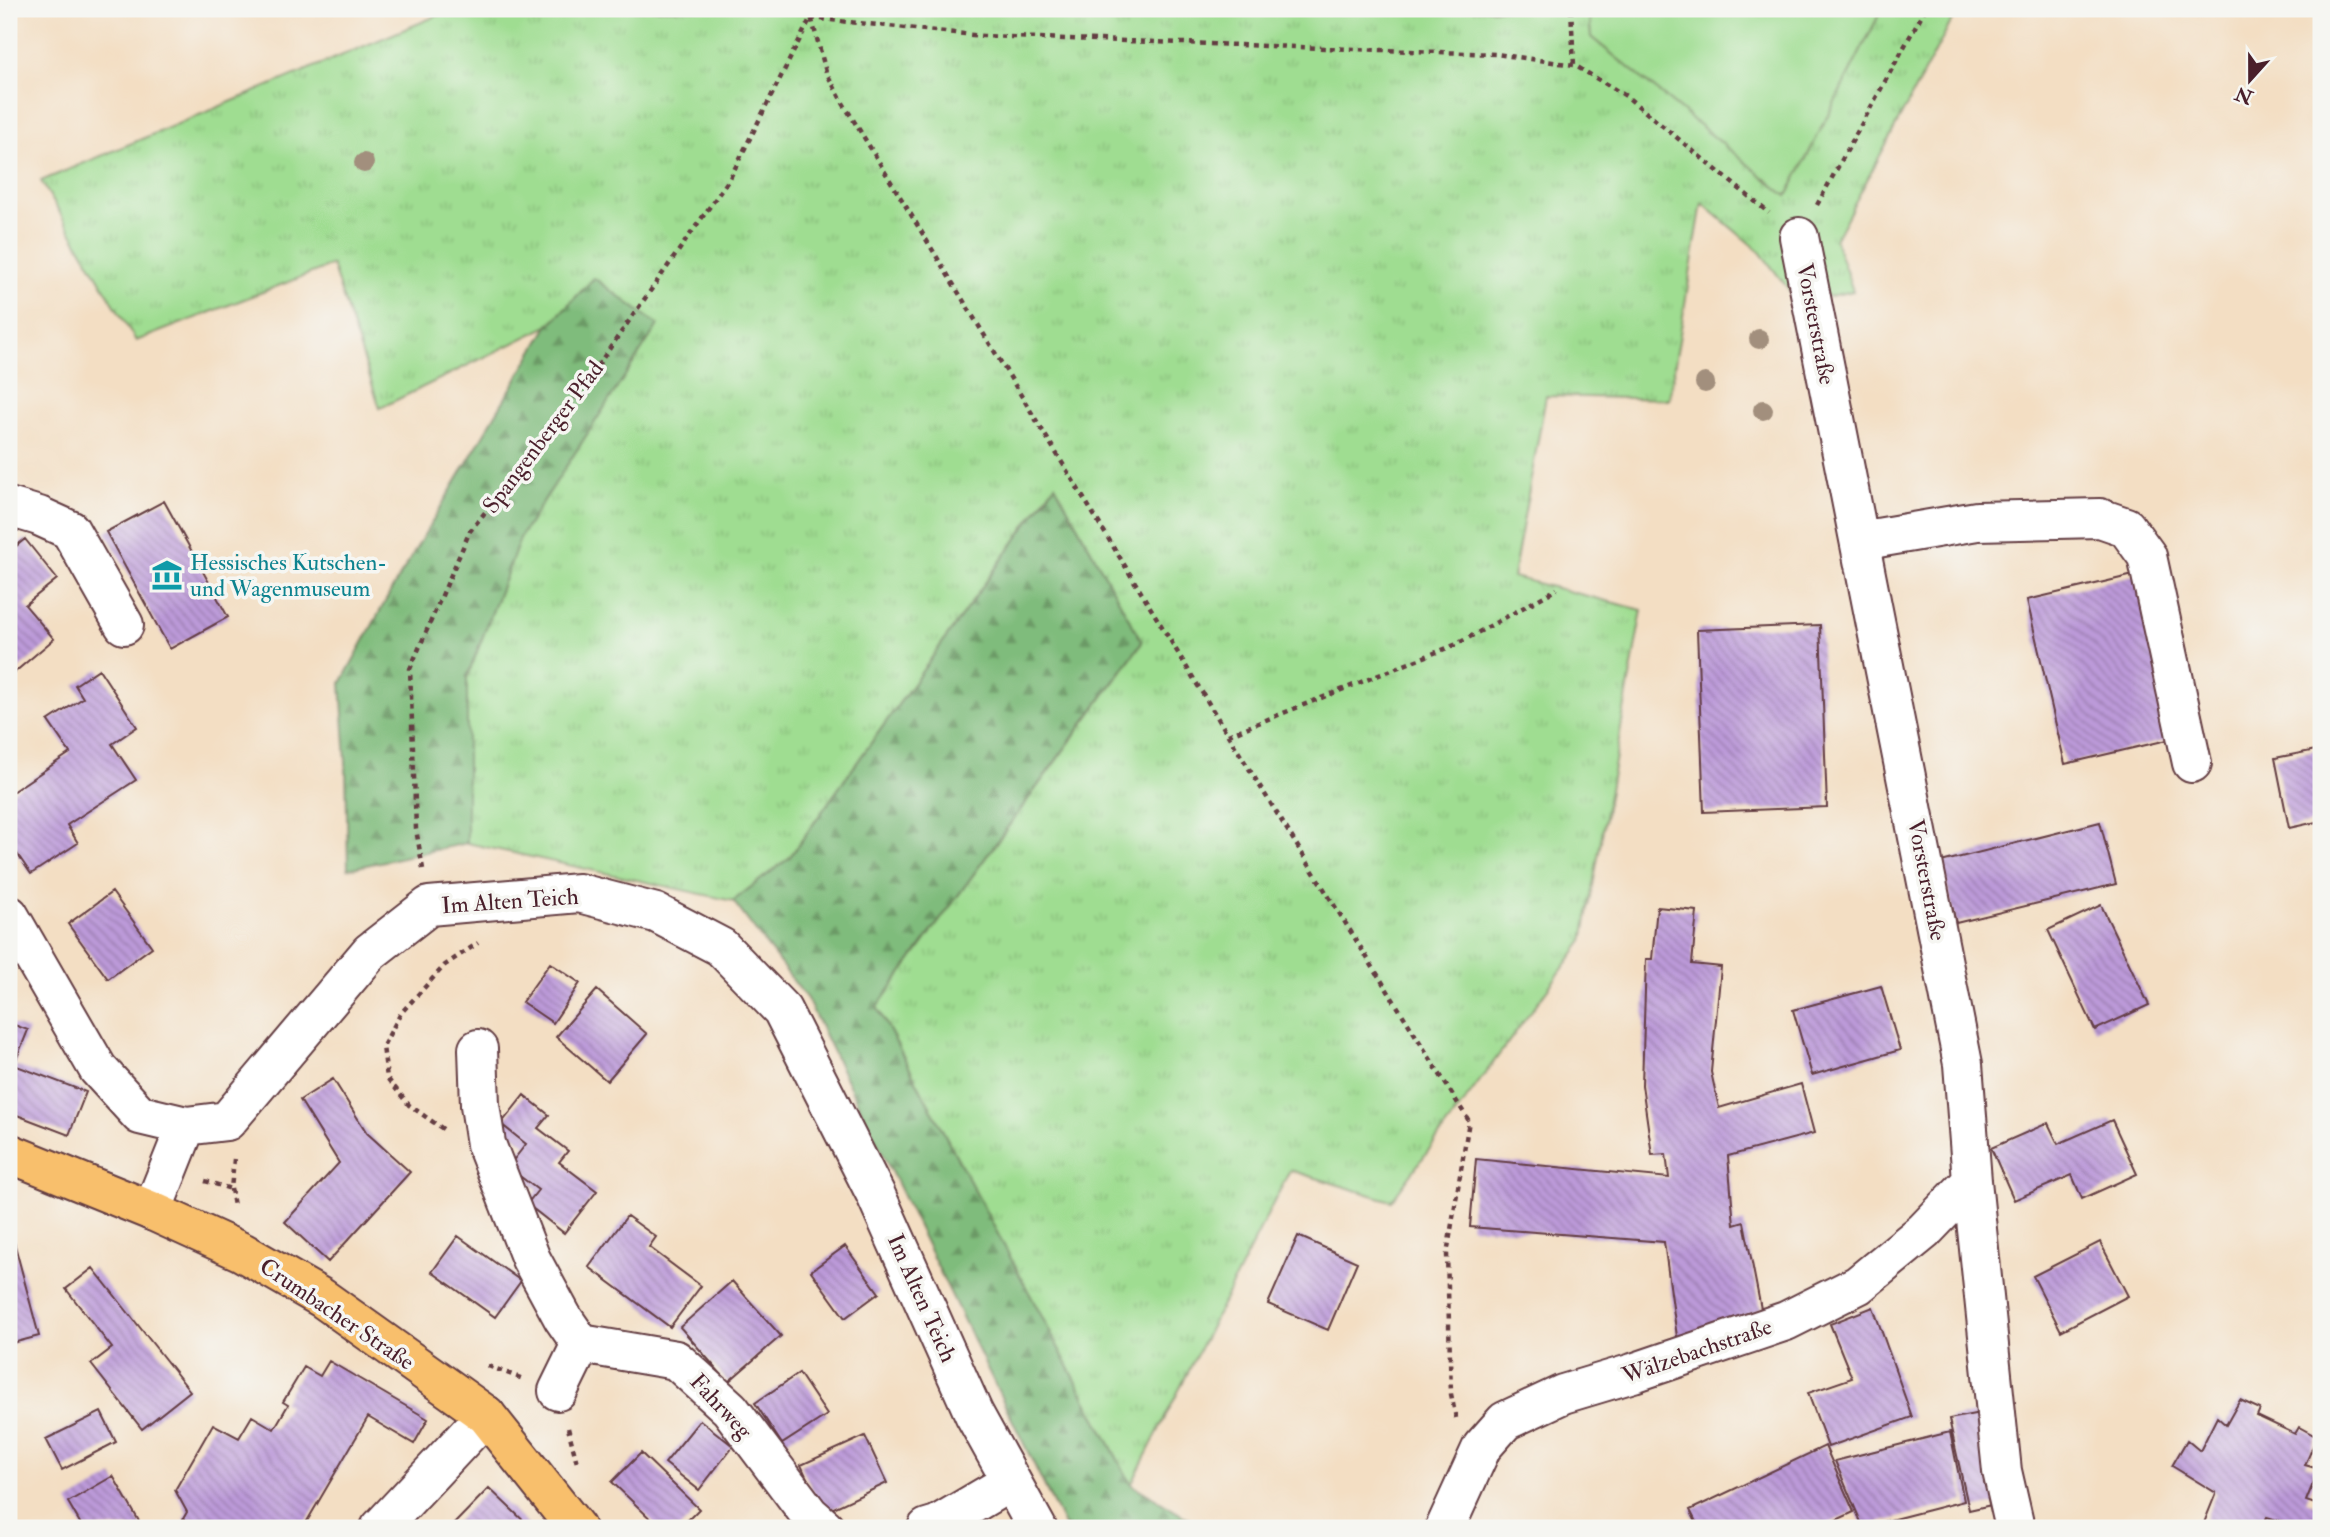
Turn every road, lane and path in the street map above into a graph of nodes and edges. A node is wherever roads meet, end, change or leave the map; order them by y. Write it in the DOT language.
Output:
graph roads {
  1 [pos="809,9"];
  2 [pos="1571,9"];
  3 [pos="1925,9"];
  4 [pos="811,18"];
  5 [pos="1574,65"];
  6 [pos="1799,237"];
  7 [pos="9,507"];
  8 [pos="1860,541"];
  9 [pos="1557,589"];
  10 [pos="124,625"];
  11 [pos="1228,735"];
  12 [pos="2192,762"];
  13 [pos="495,900"];
  14 [pos="429,906"];
  15 [pos="9,915"];
  16 [pos="478,1049"];
  17 [pos="227,1121"];
  18 [pos="187,1126"];
  19 [pos="486,1143"];
  20 [pos="9,1153"];
  21 [pos="1972,1181"];
  22 [pos="152,1211"];
  23 [pos="242,1252"];
  24 [pos="581,1344"];
  25 [pos="558,1391"];
  26 [pos="486,1415"];
  27 [pos="578,1466"];
  28 [pos="1468,1476"];
  29 [pos="1010,1482"];
  30 [pos="380,1528"];
  31 [pos="576,1528"];
  32 [pos="825,1528"];
  33 [pos="927,1528"];
  34 [pos="1037,1528"];
  35 [pos="1445,1528"];
  36 [pos="2015,1528"];
  1 -- 4 [label="path"];
  2 -- 5 [label="path"];
  3 -- 6 [label="path"];
  4 -- 5 [label="path"];
  4 -- 11 [label="path"];
  4 -- 14 [label="path, Spangenberger Pfad"];
  5 -- 6 [label="path"];
  6 -- 8 [label="street, Vorsterstraße"];
  7 -- 10 [label="street"];
  8 -- 12 [label="street"];
  8 -- 21 [label="street, Vorsterstraße"];
  9 -- 11 [label="path"];
  11 -- 28 [label="path"];
  13 -- 14 [label="street, Im Alten Teich"];
  13 -- 19 [label="path"];
  13 -- 29 [label="street, Im Alten Teich"];
  14 -- 17 [label="street, Im Alten Teich"];
  15 -- 18 [label="street"];
  16 -- 19 [label="street"];
  17 -- 18 [label="street"];
  17 -- 23 [label="path"];
  18 -- 22 [label="street"];
  19 -- 24 [label="street"];
  20 -- 22 [label="main road, Crumbacher Straße"];
  21 -- 28 [label="street, Wälzebachstraße"];
  21 -- 36 [label="street, Vorsterstraße"];
  22 -- 23 [label="main road, Crumbacher Straße"];
  23 -- 26 [label="main road, Crumbacher Straße"];
  24 -- 25 [label="street"];
  24 -- 32 [label="street, Fahrweg"];
  25 -- 27 [label="path"];
  26 -- 30 [label="street"];
  26 -- 31 [label="main road, Crumbacher Straße"];
  28 -- 35 [label="street, Wälzebachstraße"];
  29 -- 33 [label="street"];
  29 -- 34 [label="street, Im Alten Teich"];
}
